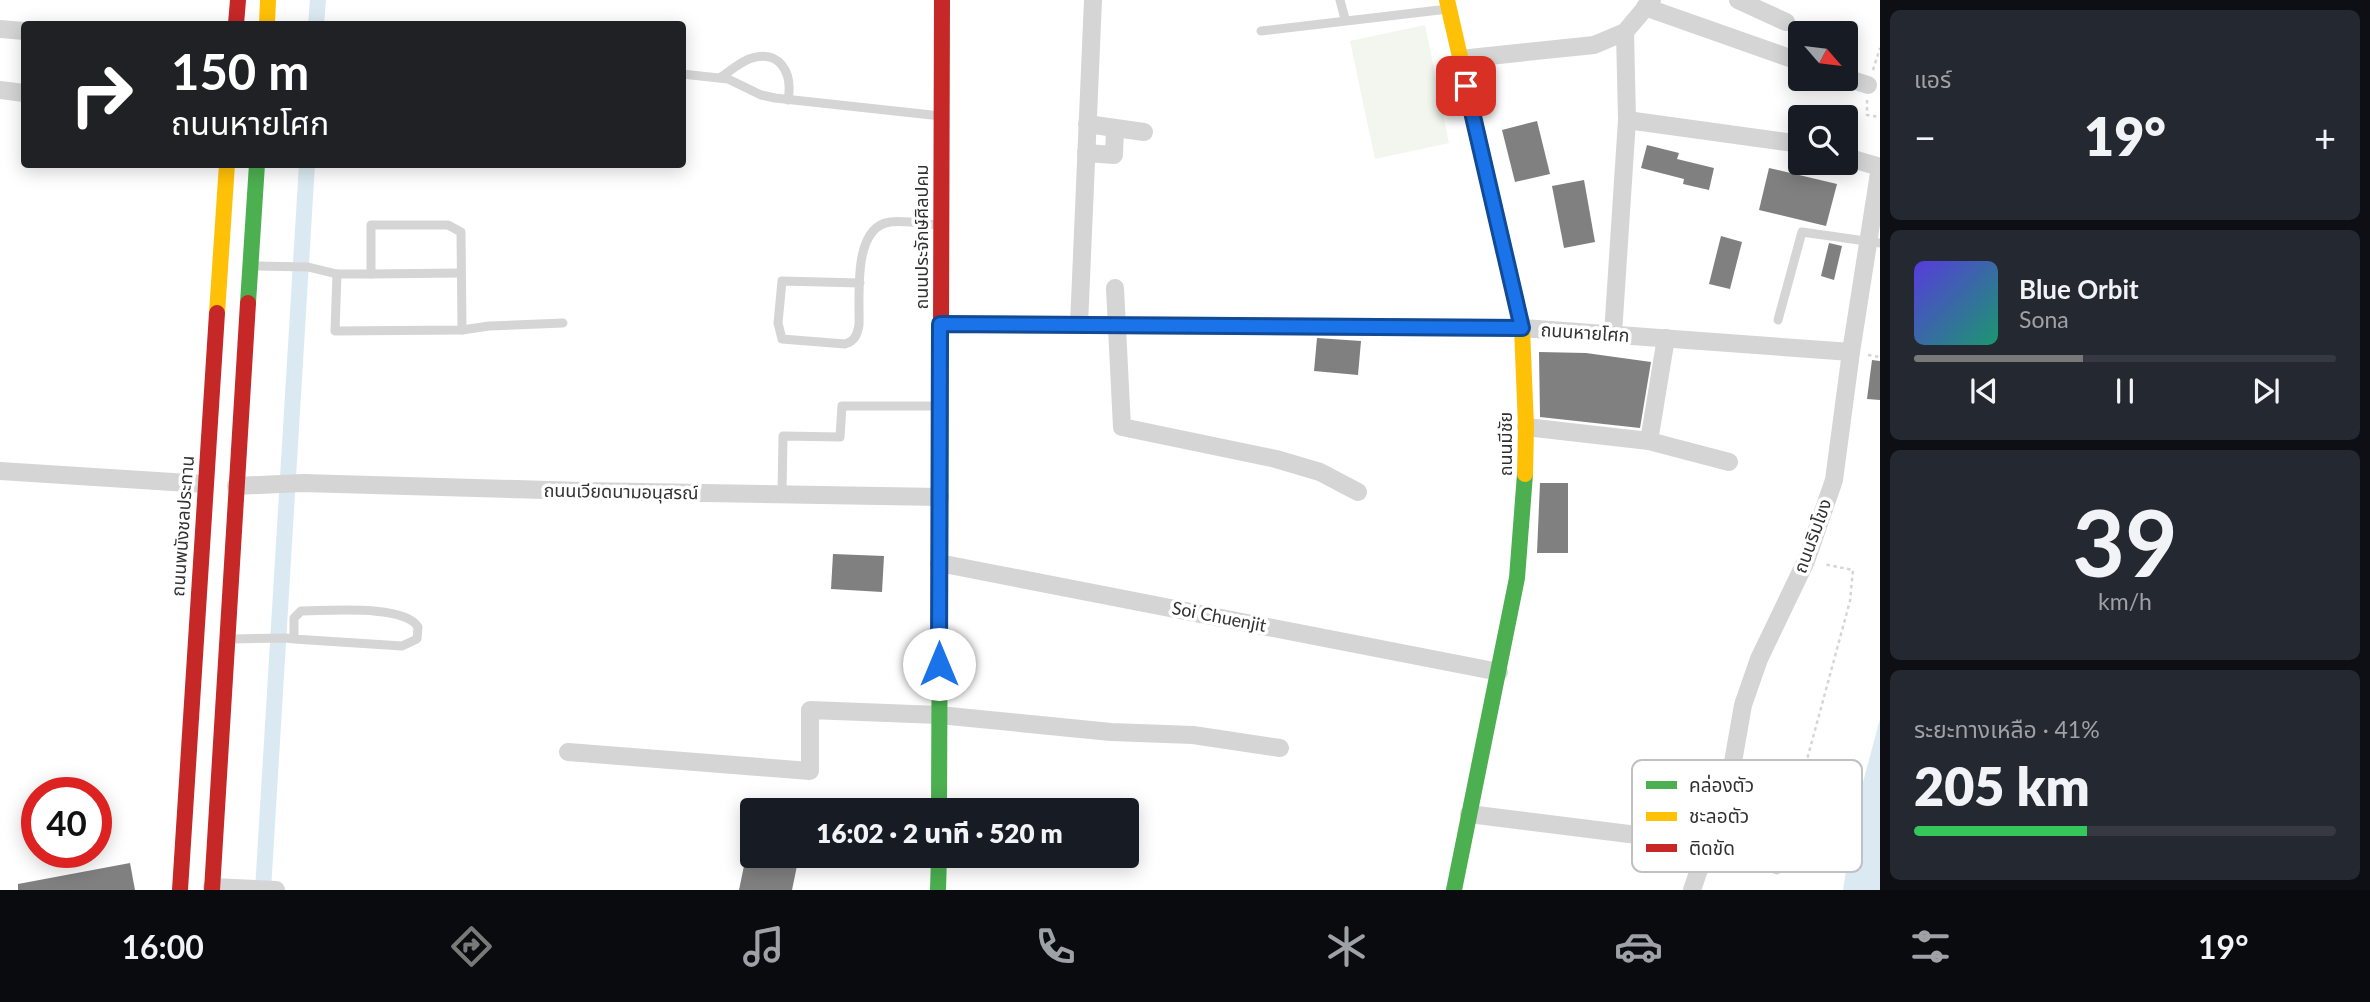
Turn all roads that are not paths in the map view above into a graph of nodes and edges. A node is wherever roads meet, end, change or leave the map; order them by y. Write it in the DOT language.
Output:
graph roads {
  1 [pos="238,0"];
  2 [pos="268,0"];
  3 [pos="942,0"];
  4 [pos="1093,0"];
  5 [pos="1340,0"];
  6 [pos="1738,0"];
  7 [pos="1448,4"];
  8 [pos="1648,4"];
  9 [pos="1345,19"];
  10 [pos="236,21"];
  11 [pos="267,21"];
  12 [pos="1786,22"];
  13 [pos="0,29"];
  14 [pos="21,31"];
  15 [pos="1261,31"];
  16 [pos="1625,32"];
  17 [pos="1788,57"];
  18 [pos="1460,59"];
  19 [pos="686,74"];
  20 [pos="721,77"];
  21 [pos="1858,82"];
  22 [pos="1868,85"];
  23 [pos="0,90"];
  24 [pos="21,93"];
  25 [pos="788,100"];
  26 [pos="942,116"];
  27 [pos="1627,120"];
  28 [pos="1087,124"];
  29 [pos="1115,129"];
  30 [pos="1144,132"];
  31 [pos="1788,142"];
  32 [pos="1086,153"];
  33 [pos="1858,161"];
  34 [pos="1880,167"];
  35 [pos="227,168"];
  36 [pos="257,168"];
  37 [pos="941,225"];
  38 [pos="1875,242"];
  39 [pos="251,265"];
  40 [pos="461,273"];
  41 [pos="337,274"];
  42 [pos="371,274"];
  43 [pos="860,283"];
  44 [pos="1115,288"];
  45 [pos="1778,320"];
  46 [pos="563,323"];
  47 [pos="940,324"];
  48 [pos="1079,325"];
  49 [pos="1116,325"];
  50 [pos="1522,328"];
  51 [pos="462,330"];
  52 [pos="1614,334"];
  53 [pos="1666,338"];
  54 [pos="1851,352"];
  55 [pos="940,406"];
  56 [pos="1526,427"];
  57 [pos="1649,441"];
  58 [pos="1729,461"];
  59 [pos="0,471"];
  60 [pos="204,484"];
  61 [pos="236,486"];
  62 [pos="1358,492"];
  63 [pos="782,495"];
  64 [pos="940,497"];
  65 [pos="939,563"];
  66 [pos="227,639"];
  67 [pos="290,639"];
  68 [pos="1499,672"];
  69 [pos="939,715"];
  70 [pos="1280,748"];
  71 [pos="568,752"];
  72 [pos="1733,760"];
  73 [pos="939,798"];
  74 [pos="1469,814"];
  75 [pos="1632,834"];
  76 [pos="939,868"];
  77 [pos="1699,872"];
  78 [pos="212,888"];
  79 [pos="256,888"];
  80 [pos="180,890"];
  81 [pos="275,890"];
  82 [pos="938,890"];
  83 [pos="1454,890"];
  84 [pos="1692,890"];
  1 -- 10 [label="street"];
  2 -- 11 [label="street"];
  3 -- 26 [label="street, ถนนประจักษ์ศิลปคม"];
  4 -- 28 [label="street"];
  5 -- 9 [label="lane"];
  6 -- 12 [label="street"];
  7 -- 9 [label="lane"];
  7 -- 18 [label="street, ถนนมีชัย"];
  8 -- 16 [label="street"];
  8 -- 17 [label="street"];
  9 -- 15 [label="lane"];
  13 -- 14 [label="street"];
  16 -- 18 [label="street"];
  16 -- 27 [label="street"];
  18 -- 50 [label="street, ถนนมีชัย"];
  19 -- 20 [label="lane"];
  20 -- 25 [label="lane"];
  20 -- 25 [label="lane"];
  21 -- 22 [label="street"];
  23 -- 24 [label="street"];
  25 -- 26 [label="lane"];
  26 -- 37 [label="street, ถนนประจักษ์ศิลปคม"];
  27 -- 31 [label="street"];
  27 -- 52 [label="street"];
  28 -- 29 [label="street"];
  28 -- 32 [label="street"];
  29 -- 30 [label="street"];
  29 -- 32 [label="street"];
  32 -- 48 [label="street"];
  33 -- 34 [label="street"];
  34 -- 38 [label="street, ถนนริมโขง"];
  35 -- 60 [label="street, ถนนพนังชลประทาน"];
  36 -- 39 [label="street"];
  37 -- 43 [label="lane"];
  37 -- 47 [label="street, ถนนประจักษ์ศิลปคม"];
  38 -- 45 [label="lane"];
  38 -- 54 [label="street, ถนนริมโขง"];
  39 -- 41 [label="lane"];
  39 -- 61 [label="street"];
  40 -- 42 [label="lane"];
  40 -- 42 [label="lane"];
  40 -- 51 [label="lane"];
  41 -- 42 [label="lane"];
  41 -- 51 [label="lane"];
  43 -- 43 [label="lane"];
  44 -- 49 [label="street"];
  46 -- 51 [label="lane"];
  47 -- 48 [label="street, ถนนหายโศก"];
  47 -- 55 [label="street, ถนนประจักษ์ศิลปคม"];
  48 -- 49 [label="street, ถนนหายโศก"];
  49 -- 50 [label="street, ถนนหายโศก"];
  49 -- 62 [label="street"];
  50 -- 52 [label="street, ถนนหายโศก"];
  50 -- 56 [label="street, ถนนมีชัย"];
  52 -- 53 [label="street, ถนนหายโศก"];
  53 -- 54 [label="street, ถนนหายโศก"];
  53 -- 57 [label="street"];
  54 -- 72 [label="street, ถนนริมโขง"];
  55 -- 63 [label="lane"];
  55 -- 64 [label="street, ถนนประจักษ์ศิลปคม"];
  56 -- 57 [label="street"];
  56 -- 68 [label="street, ถนนมีชัย"];
  57 -- 58 [label="street"];
  59 -- 60 [label="street"];
  60 -- 61 [label="street"];
  60 -- 80 [label="street, ถนนพนังชลประทาน"];
  61 -- 63 [label="street, ถนนเวียดนามอนุสรณ์"];
  61 -- 66 [label="street"];
  63 -- 64 [label="street, ถนนเวียดนามอนุสรณ์"];
  64 -- 65 [label="street, ถนนประจักษ์ศิลปคม"];
  65 -- 68 [label="street, Soi Chuenjit"];
  65 -- 69 [label="street, ถนนประจักษ์ศิลปคม"];
  66 -- 67 [label="lane"];
  66 -- 78 [label="street"];
  67 -- 67 [label="lane"];
  68 -- 74 [label="street, ถนนมีชัย"];
  69 -- 70 [label="street"];
  69 -- 71 [label="street"];
  69 -- 73 [label="street, ถนนประจักษ์ศิลปคม"];
  74 -- 75 [label="street"];
  74 -- 83 [label="street, ถนนมีชัย"];
  76 -- 82 [label="street"];
  77 -- 84 [label="street, ถนนริมโขง"];
  78 -- 79 [label="street"];
  79 -- 81 [label="street"];
}
